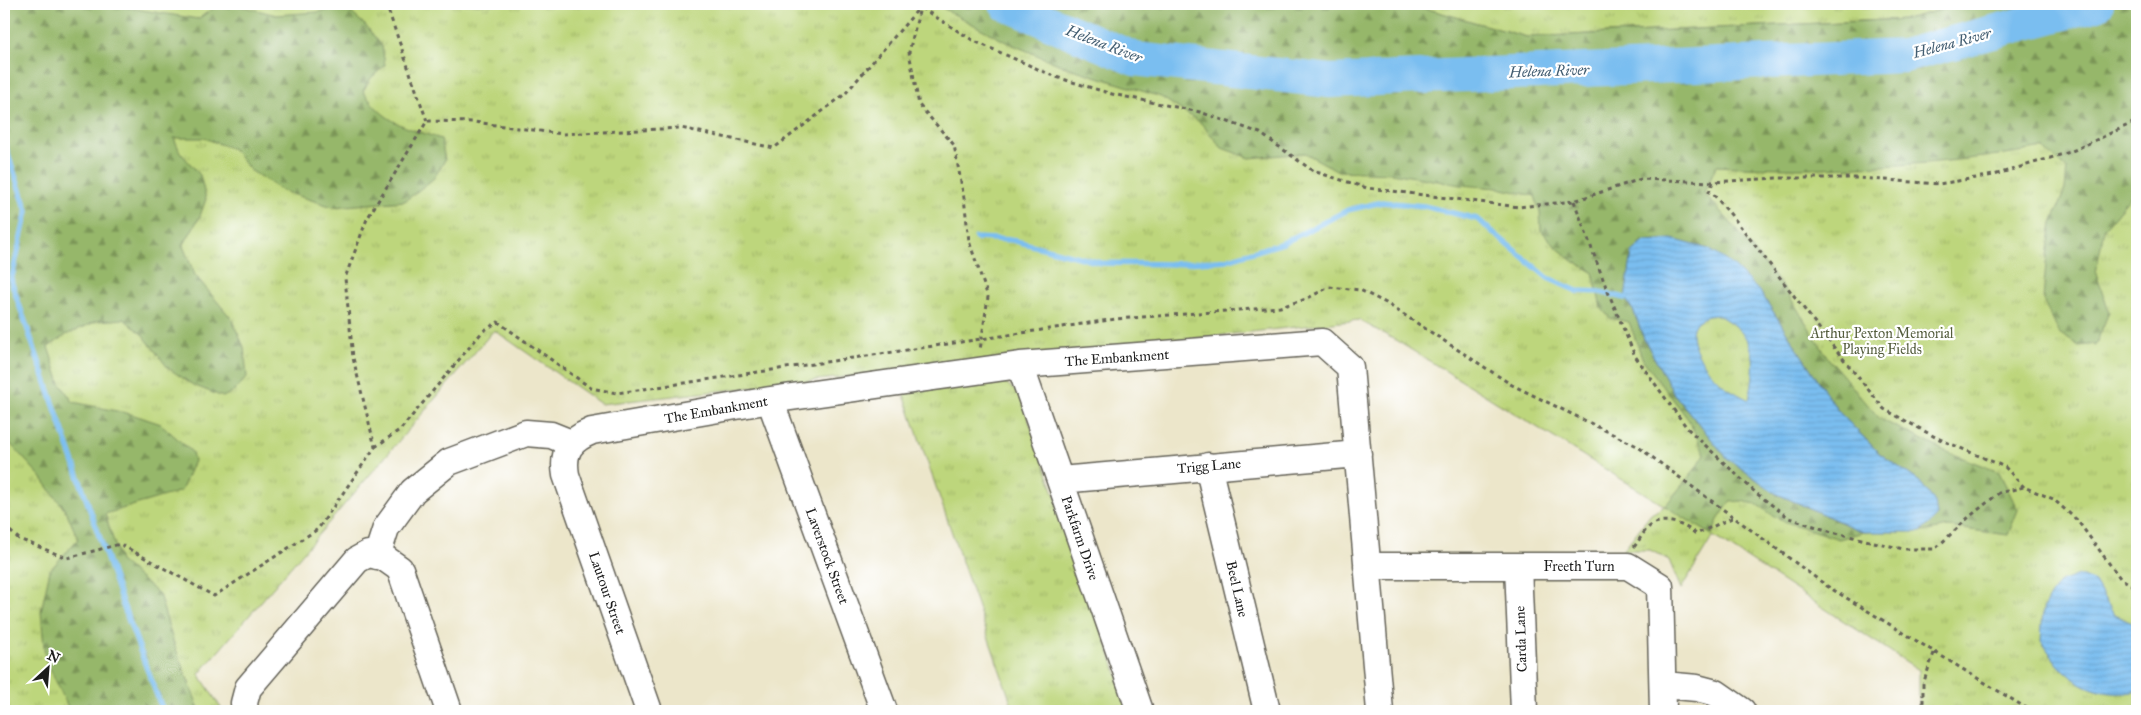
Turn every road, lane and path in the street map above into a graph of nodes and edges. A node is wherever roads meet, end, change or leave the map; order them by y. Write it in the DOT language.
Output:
graph roads {
  1 [pos="386,4"];
  2 [pos="915,4"];
  3 [pos="921,5"];
  4 [pos="427,121"];
  5 [pos="2137,121"];
  6 [pos="1713,182"];
  7 [pos="1574,201"];
  8 [pos="981,340"];
  9 [pos="1020,365"];
  10 [pos="979,371"];
  11 [pos="770,400"];
  12 [pos="571,443"];
  13 [pos="375,447"];
  14 [pos="1358,454"];
  15 [pos="1208,466"];
  16 [pos="1060,480"];
  17 [pos="2024,487"];
  18 [pos="1734,516"];
  19 [pos="4,526"];
  20 [pos="377,556"];
  21 [pos="1367,566"];
  22 [pos="1518,566"];
  23 [pos="1628,566"];
  24 [pos="2137,588"];
  25 [pos="1934,653"];
  26 [pos="1664,685"];
  27 [pos="246,711"];
  28 [pos="449,711"];
  29 [pos="649,711"];
  30 [pos="884,711"];
  31 [pos="1140,711"];
  32 [pos="1267,711"];
  33 [pos="1380,711"];
  34 [pos="1524,711"];
  35 [pos="1663,711"];
  36 [pos="1742,711"];
  37 [pos="1923,711"];
  38 [pos="2031,711"];
  1 -- 4 [label="path"];
  2 -- 3 [label="path"];
  3 -- 4 [label="path"];
  3 -- 7 [label="path"];
  3 -- 8 [label="path"];
  4 -- 13 [label="path"];
  5 -- 6 [label="path"];
  6 -- 7 [label="path"];
  6 -- 17 [label="path"];
  7 -- 17 [label="path"];
  8 -- 10 [label="path"];
  8 -- 13 [label="path"];
  8 -- 18 [label="path"];
  9 -- 10 [label="street, The Embankment"];
  9 -- 14 [label="street, The Embankment"];
  9 -- 16 [label="street, Parkfarm Drive"];
  10 -- 11 [label="street, The Embankment"];
  11 -- 12 [label="street, The Embankment"];
  11 -- 30 [label="street, Laverstock Street"];
  12 -- 20 [label="street"];
  12 -- 29 [label="street, Lautour Street"];
  13 -- 19 [label="path"];
  14 -- 15 [label="street, Trigg Lane"];
  14 -- 21 [label="street, The Embankment"];
  15 -- 16 [label="street, Trigg Lane"];
  15 -- 32 [label="street, Beel Lane"];
  16 -- 31 [label="street, Parkfarm Drive"];
  17 -- 24 [label="path"];
  18 -- 23 [label="path"];
  18 -- 25 [label="path"];
  20 -- 27 [label="street"];
  20 -- 28 [label="street"];
  21 -- 22 [label="street, Freeth Turn"];
  21 -- 33 [label="street, The Embankment"];
  22 -- 23 [label="street, Freeth Turn"];
  22 -- 34 [label="street, Carda Lane"];
  23 -- 26 [label="street, Freeth Turn"];
  25 -- 37 [label="path"];
  25 -- 38 [label="path"];
  26 -- 35 [label="street, Freeth Turn"];
  26 -- 36 [label="street"];
}
